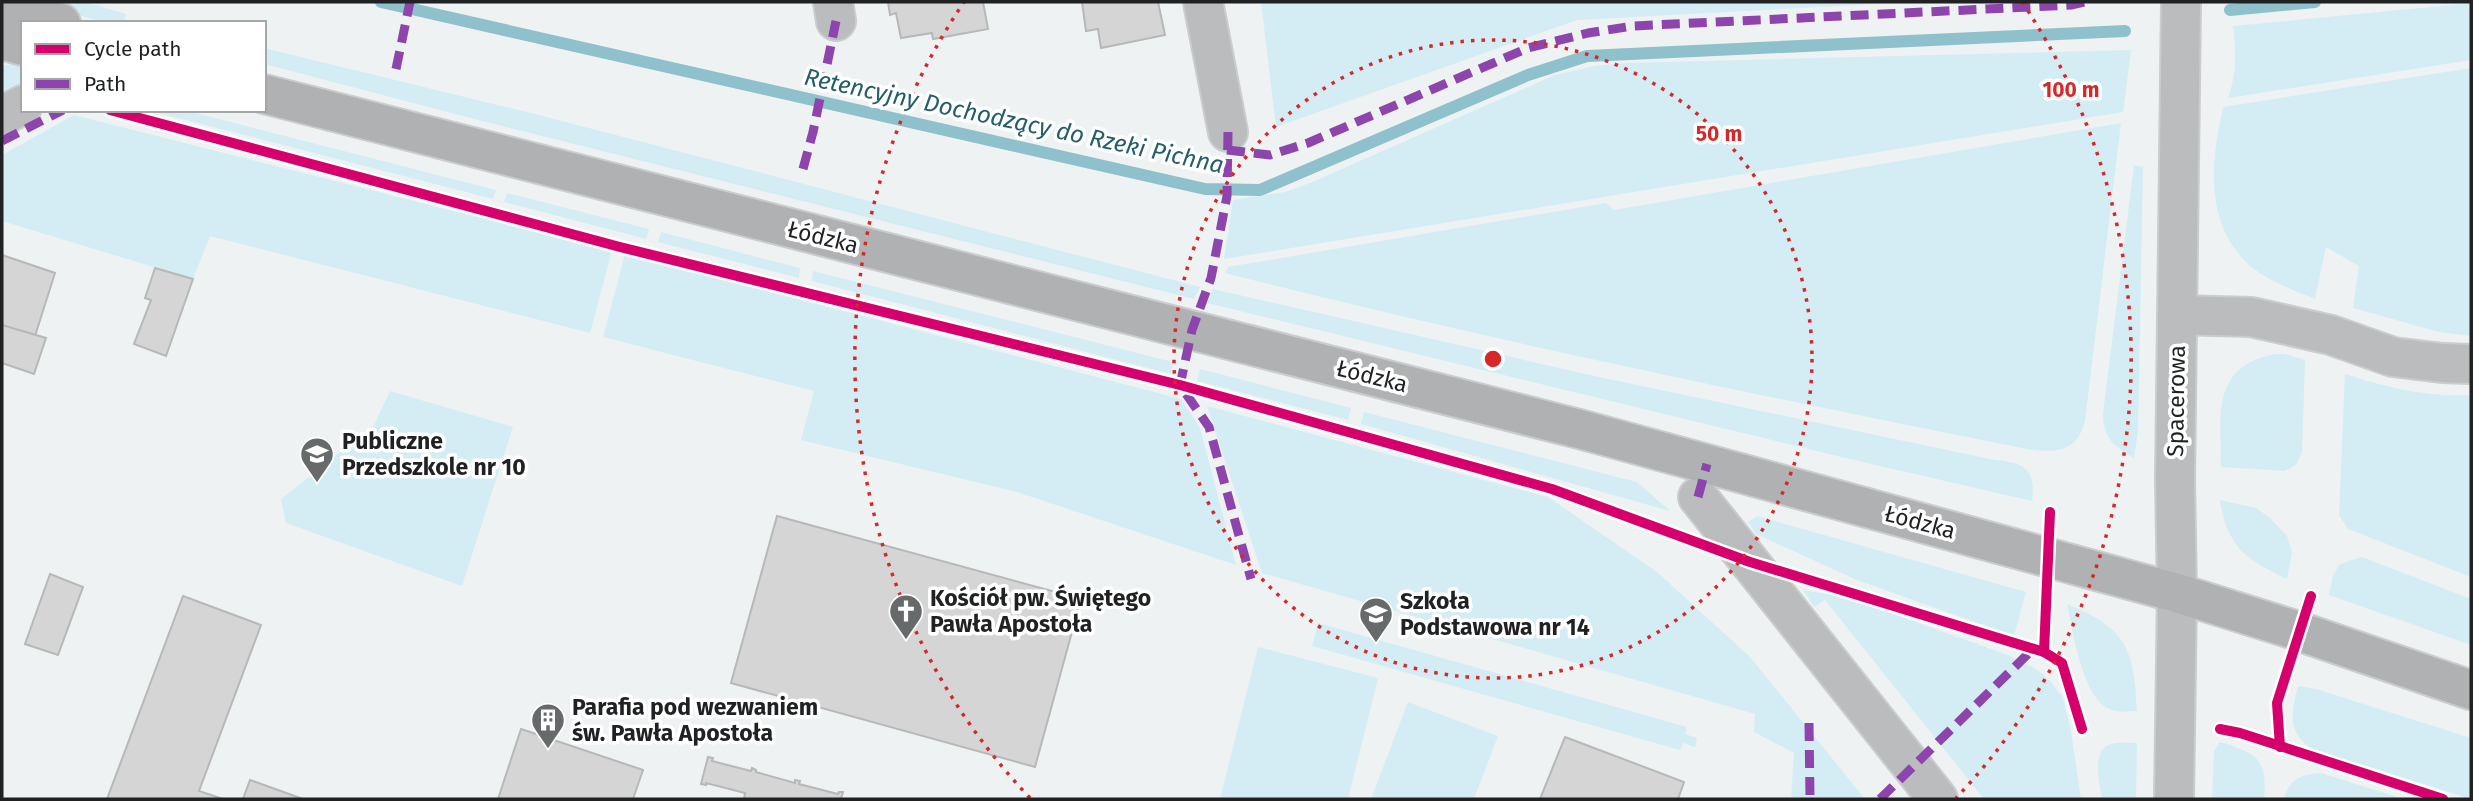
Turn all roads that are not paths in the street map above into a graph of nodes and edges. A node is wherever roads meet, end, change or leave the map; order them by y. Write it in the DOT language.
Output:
graph roads {
  1 [pos="1203,2"];
  2 [pos="2181,2"];
  3 [pos="2,3"];
  4 [pos="55,21"];
  5 [pos="2,40"];
  6 [pos="21,45"];
  7 [pos="266,95"];
  8 [pos="21,106"];
  9 [pos="2,116"];
  10 [pos="1228,132"];
  11 [pos="2177,315"];
  12 [pos="2471,365"];
  13 [pos="1698,497"];
  14 [pos="2177,593"];
  15 [pos="2471,690"];
  16 [pos="1938,799"];
  17 [pos="2174,799"];
  1 -- 10 [label="street"];
  2 -- 11 [label="street, Spacerowa"];
  3 -- 4 [label="main road"];
  5 -- 6 [label="main road"];
  7 -- 14 [label="main road, Łódzka"];
  8 -- 9 [label="street"];
  11 -- 12 [label="street"];
  11 -- 14 [label="street, Spacerowa"];
  13 -- 16 [label="street"];
  14 -- 15 [label="main road, Łódzka"];
  14 -- 17 [label="street, Spacerowa"];
}
